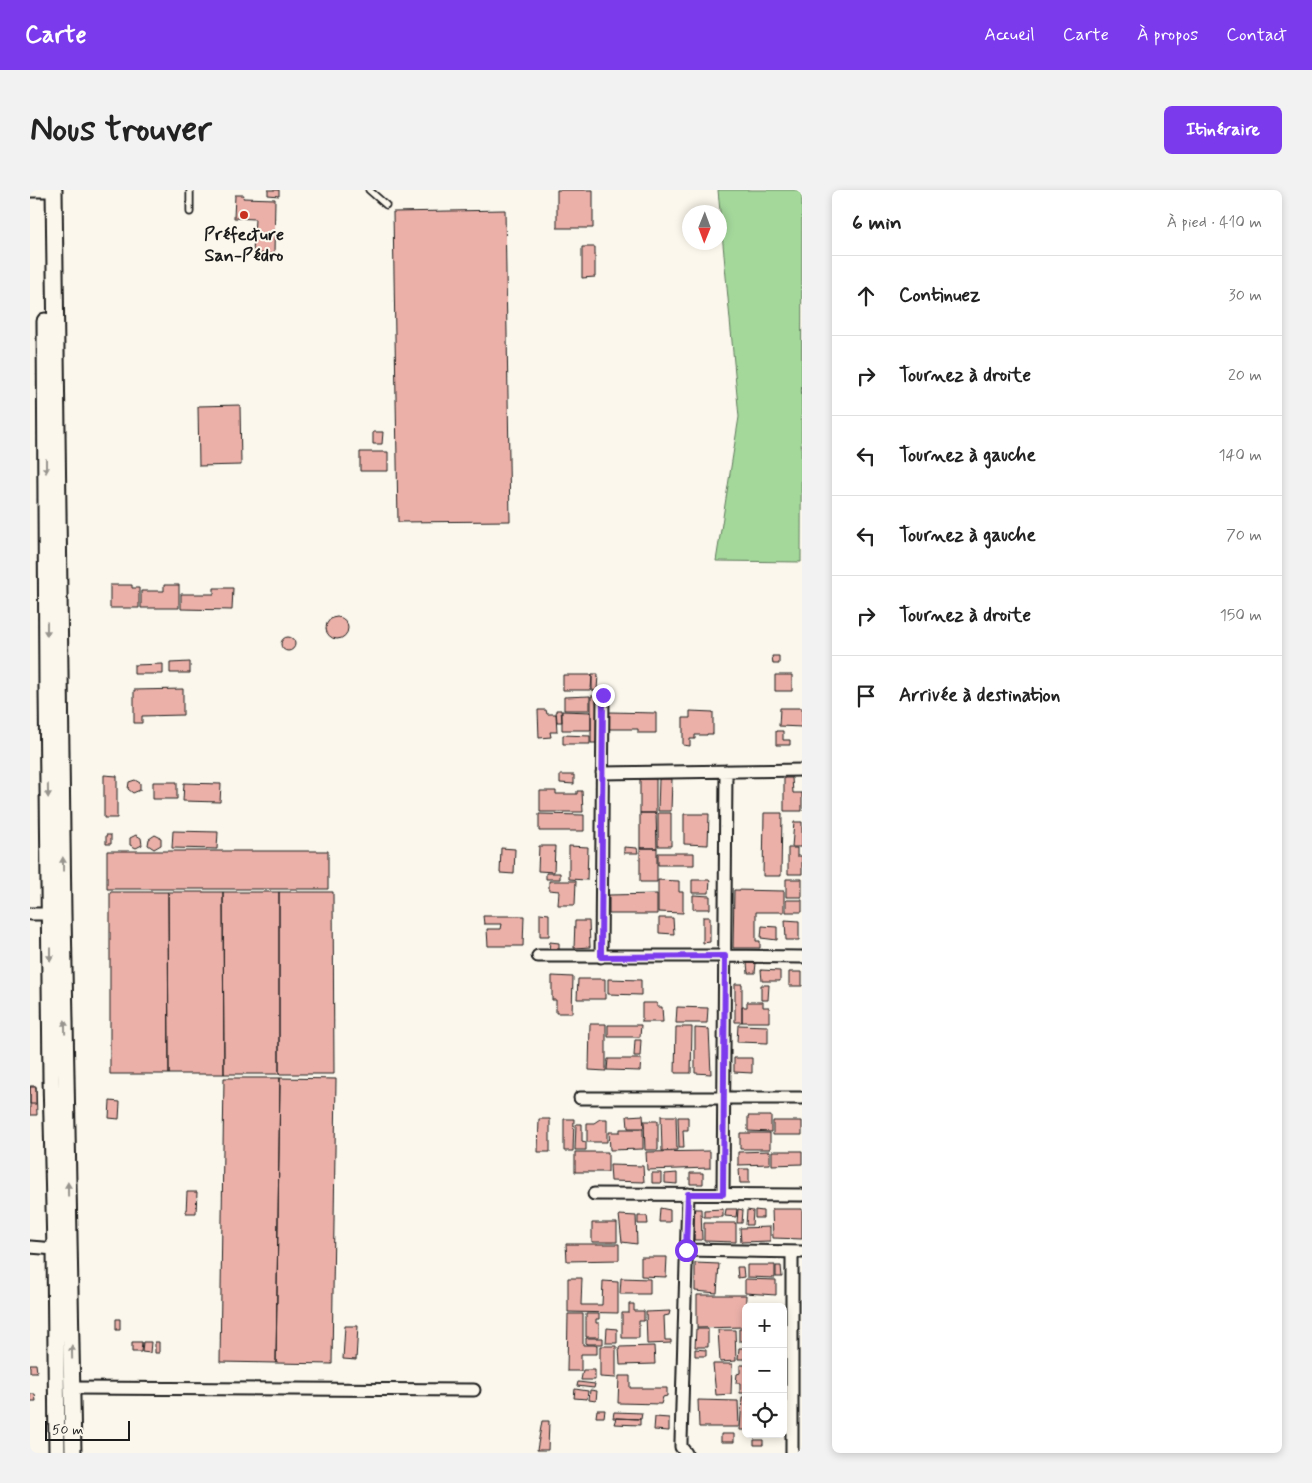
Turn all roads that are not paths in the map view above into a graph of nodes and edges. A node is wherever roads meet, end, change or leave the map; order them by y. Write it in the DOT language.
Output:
graph roads {
  1 [pos="49,190"];
  2 [pos="190,190"];
  3 [pos="369,190"];
  4 [pos="30,191"];
  5 [pos="386,206"];
  6 [pos="190,212"];
  7 [pos="603,695"];
  8 [pos="802,770"];
  9 [pos="726,771"];
  10 [pos="602,773"];
  11 [pos="30,914"];
  12 [pos="57,914"];
  13 [pos="538,956"];
  14 [pos="725,956"];
  15 [pos="601,957"];
  16 [pos="802,957"];
  17 [pos="580,1098"];
  18 [pos="724,1098"];
  19 [pos="802,1098"];
  20 [pos="594,1194"];
  21 [pos="688,1194"];
  22 [pos="723,1194"];
  23 [pos="802,1195"];
  24 [pos="30,1247"];
  25 [pos="55,1249"];
  26 [pos="686,1250"];
  27 [pos="797,1252"];
  28 [pos="73,1388"];
  29 [pos="474,1390"];
  30 [pos="57,1453"];
  31 [pos="73,1453"];
  32 [pos="686,1453"];
  33 [pos="792,1453"];
  1 -- 4 [label="street"];
  1 -- 12 [label="main road"];
  2 -- 6 [label="lane"];
  3 -- 5 [label="lane"];
  7 -- 10 [label="street"];
  8 -- 9 [label="street"];
  9 -- 10 [label="street"];
  9 -- 14 [label="street"];
  10 -- 15 [label="street"];
  11 -- 12 [label="street"];
  12 -- 25 [label="main road, one-way"];
  28 -- 12 [label="main road, one-way"];
  13 -- 15 [label="street"];
  14 -- 15 [label="street"];
  14 -- 16 [label="street"];
  14 -- 18 [label="street"];
  17 -- 18 [label="street"];
  18 -- 19 [label="street"];
  18 -- 22 [label="street"];
  20 -- 21 [label="street"];
  21 -- 22 [label="street"];
  21 -- 26 [label="street"];
  22 -- 23 [label="street"];
  24 -- 25 [label="street"];
  25 -- 30 [label="main road"];
  26 -- 27 [label="street"];
  26 -- 32 [label="street"];
  27 -- 33 [label="street"];
  28 -- 29 [label="street"];
  28 -- 31 [label="main road"];
}
